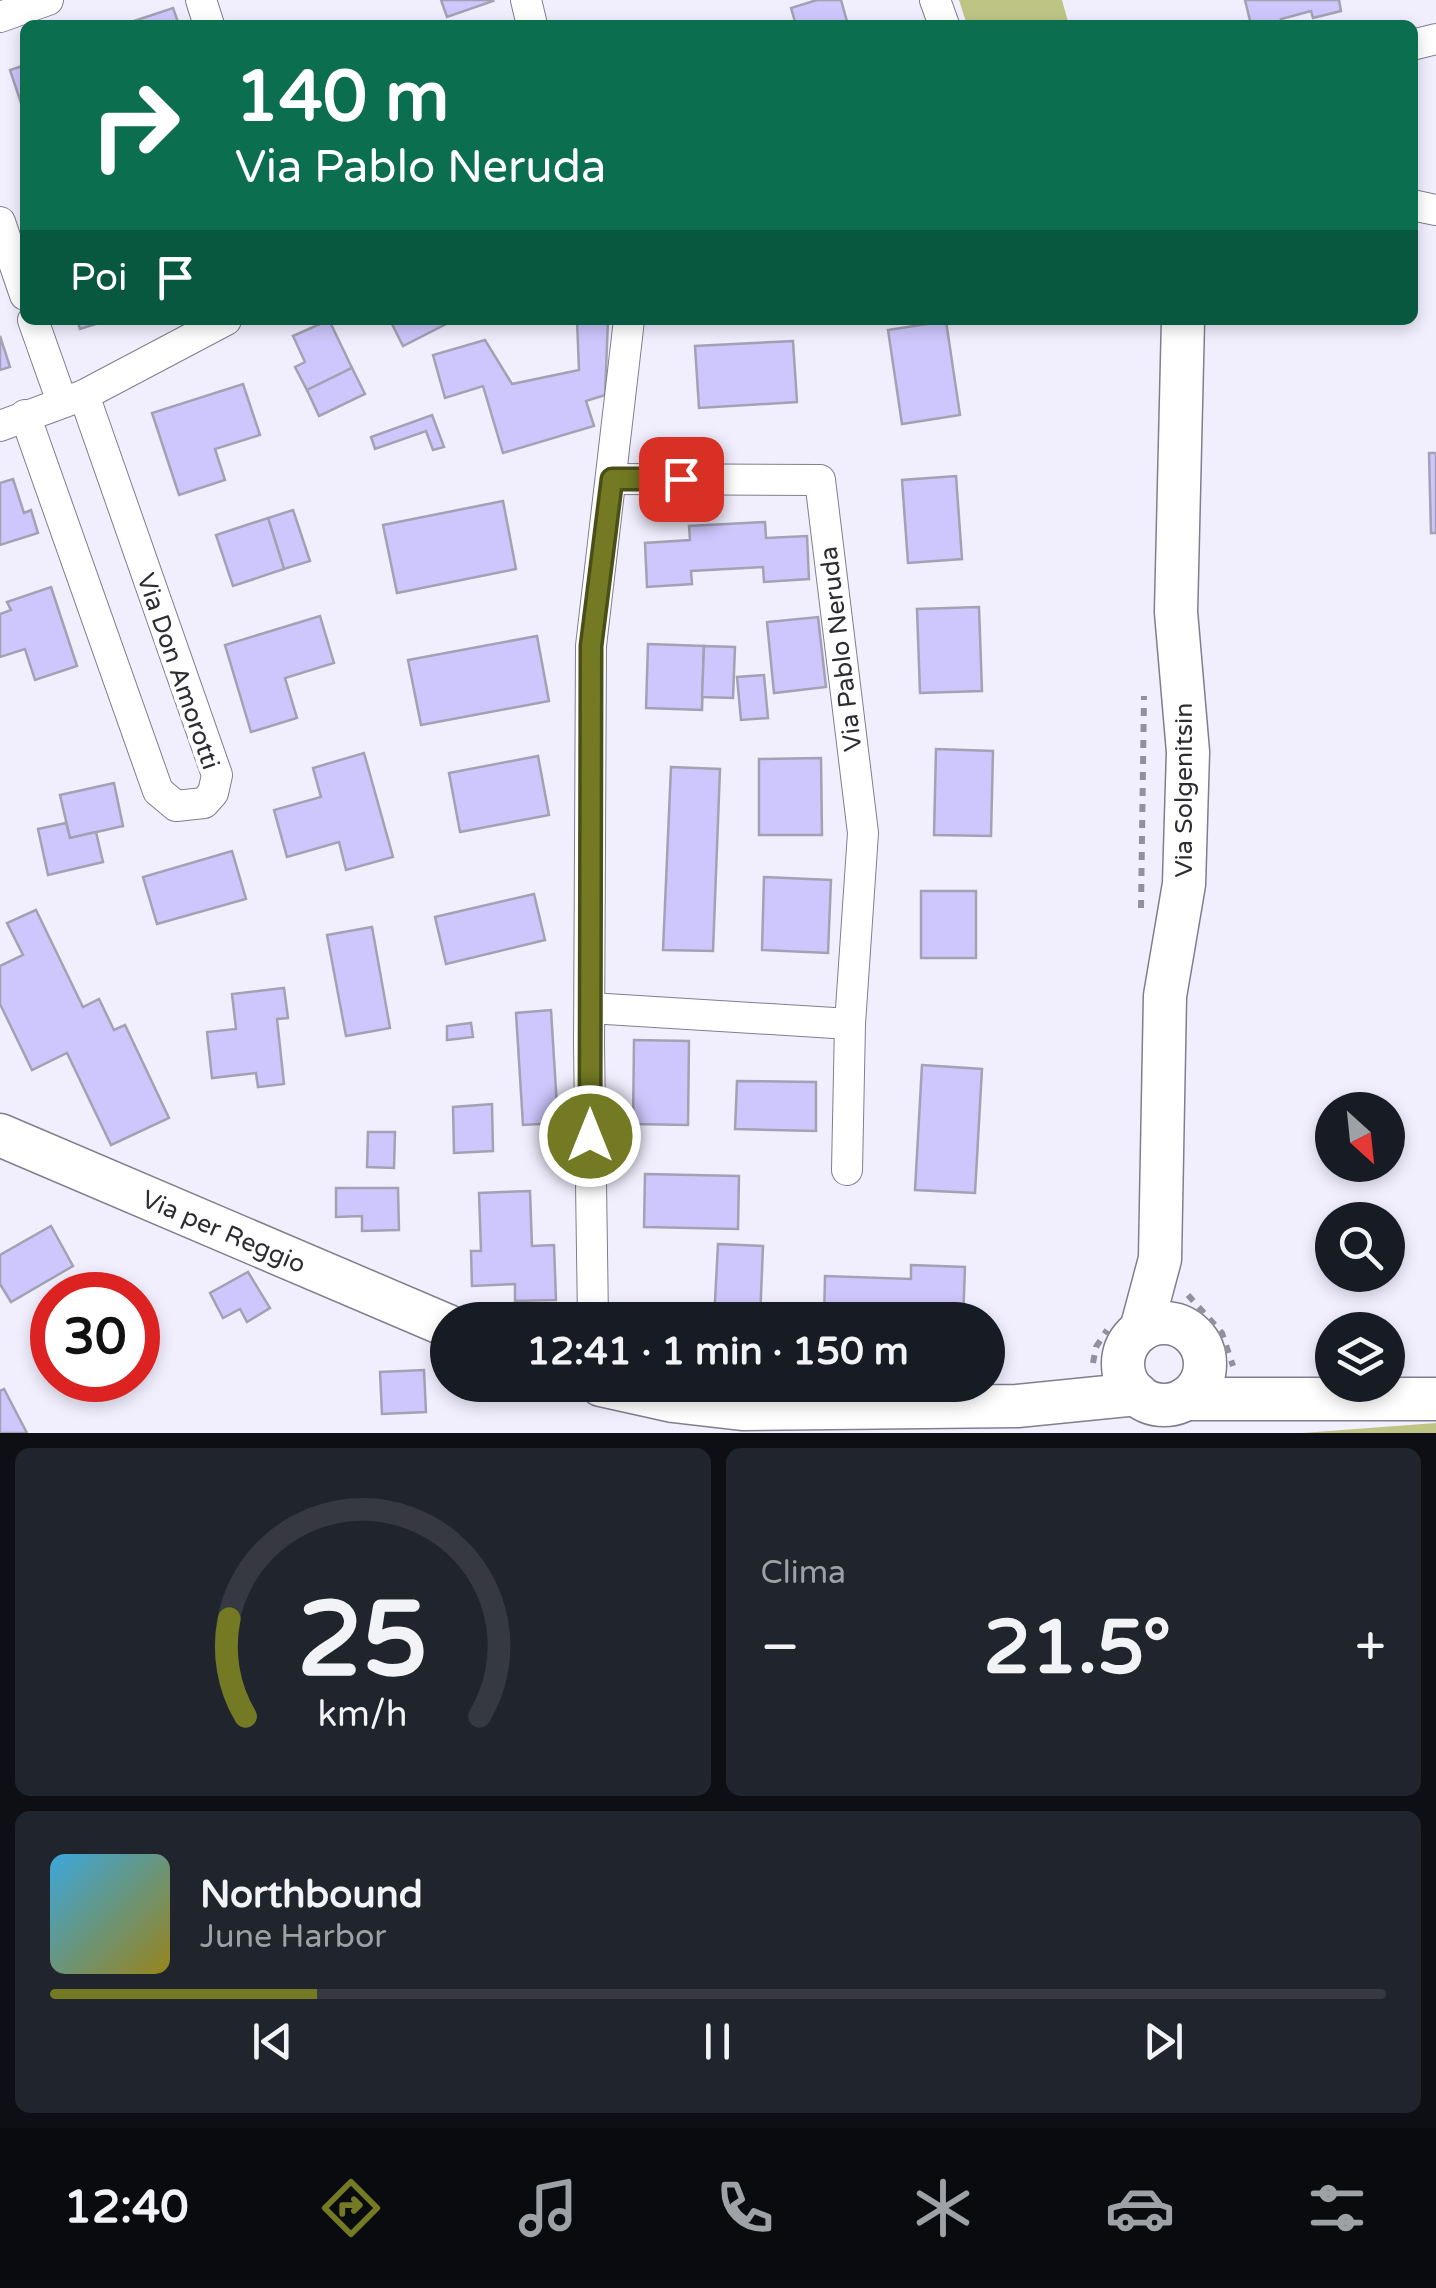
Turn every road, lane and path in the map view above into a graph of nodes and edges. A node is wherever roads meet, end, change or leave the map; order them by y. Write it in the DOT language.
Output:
graph roads {
  1 [pos="48,0"];
  2 [pos="0,16"];
  3 [pos="0,222"];
  4 [pos="20,280"];
  5 [pos="36,325"];
  6 [pos="216,325"];
  7 [pos="628,325"];
  8 [pos="1183,325"];
  9 [pos="73,399"];
  10 [pos="12,420"];
  11 [pos="612,479"];
  12 [pos="1144,679"];
  13 [pos="1140,908"];
  14 [pos="590,1008"];
  15 [pos="850,1024"];
  16 [pos="0,1136"];
  17 [pos="847,1170"];
  18 [pos="592,1302"];
  19 [pos="430,1318"];
  20 [pos="1192,1325"];
  21 [pos="1134,1362"];
  22 [pos="1278,1398"];
  23 [pos="1185,1399"];
  24 [pos="1436,1399"];
  25 [pos="681,1402"];
  1 -- 2 [label="street"];
  3 -- 4 [label="street"];
  5 -- 9 [label="street"];
  6 -- 9 [label="street"];
  7 -- 11 [label="street"];
  8 -- 20 [label="street, Via Solgenitsin"];
  9 -- 10 [label="street"];
  9 -- 10 [label="street, Via Don Amorotti"];
  11 -- 14 [label="street"];
  11 -- 15 [label="street, Via Pablo Neruda"];
  12 -- 13 [label="path"];
  14 -- 15 [label="street"];
  14 -- 18 [label="street"];
  15 -- 17 [label="street, Via Pablo Neruda"];
  16 -- 19 [label="street, Via per Reggio"];
  20 -- 20 [label="path"];
  20 -- 21 [label="street, Via Solgenitsin"];
  20 -- 21 [label="street"];
  20 -- 22 [label="street"];
  20 -- 23 [label="street"];
  21 -- 23 [label="street"];
  21 -- 25 [label="street"];
  22 -- 23 [label="street"];
  22 -- 24 [label="street"];
}
